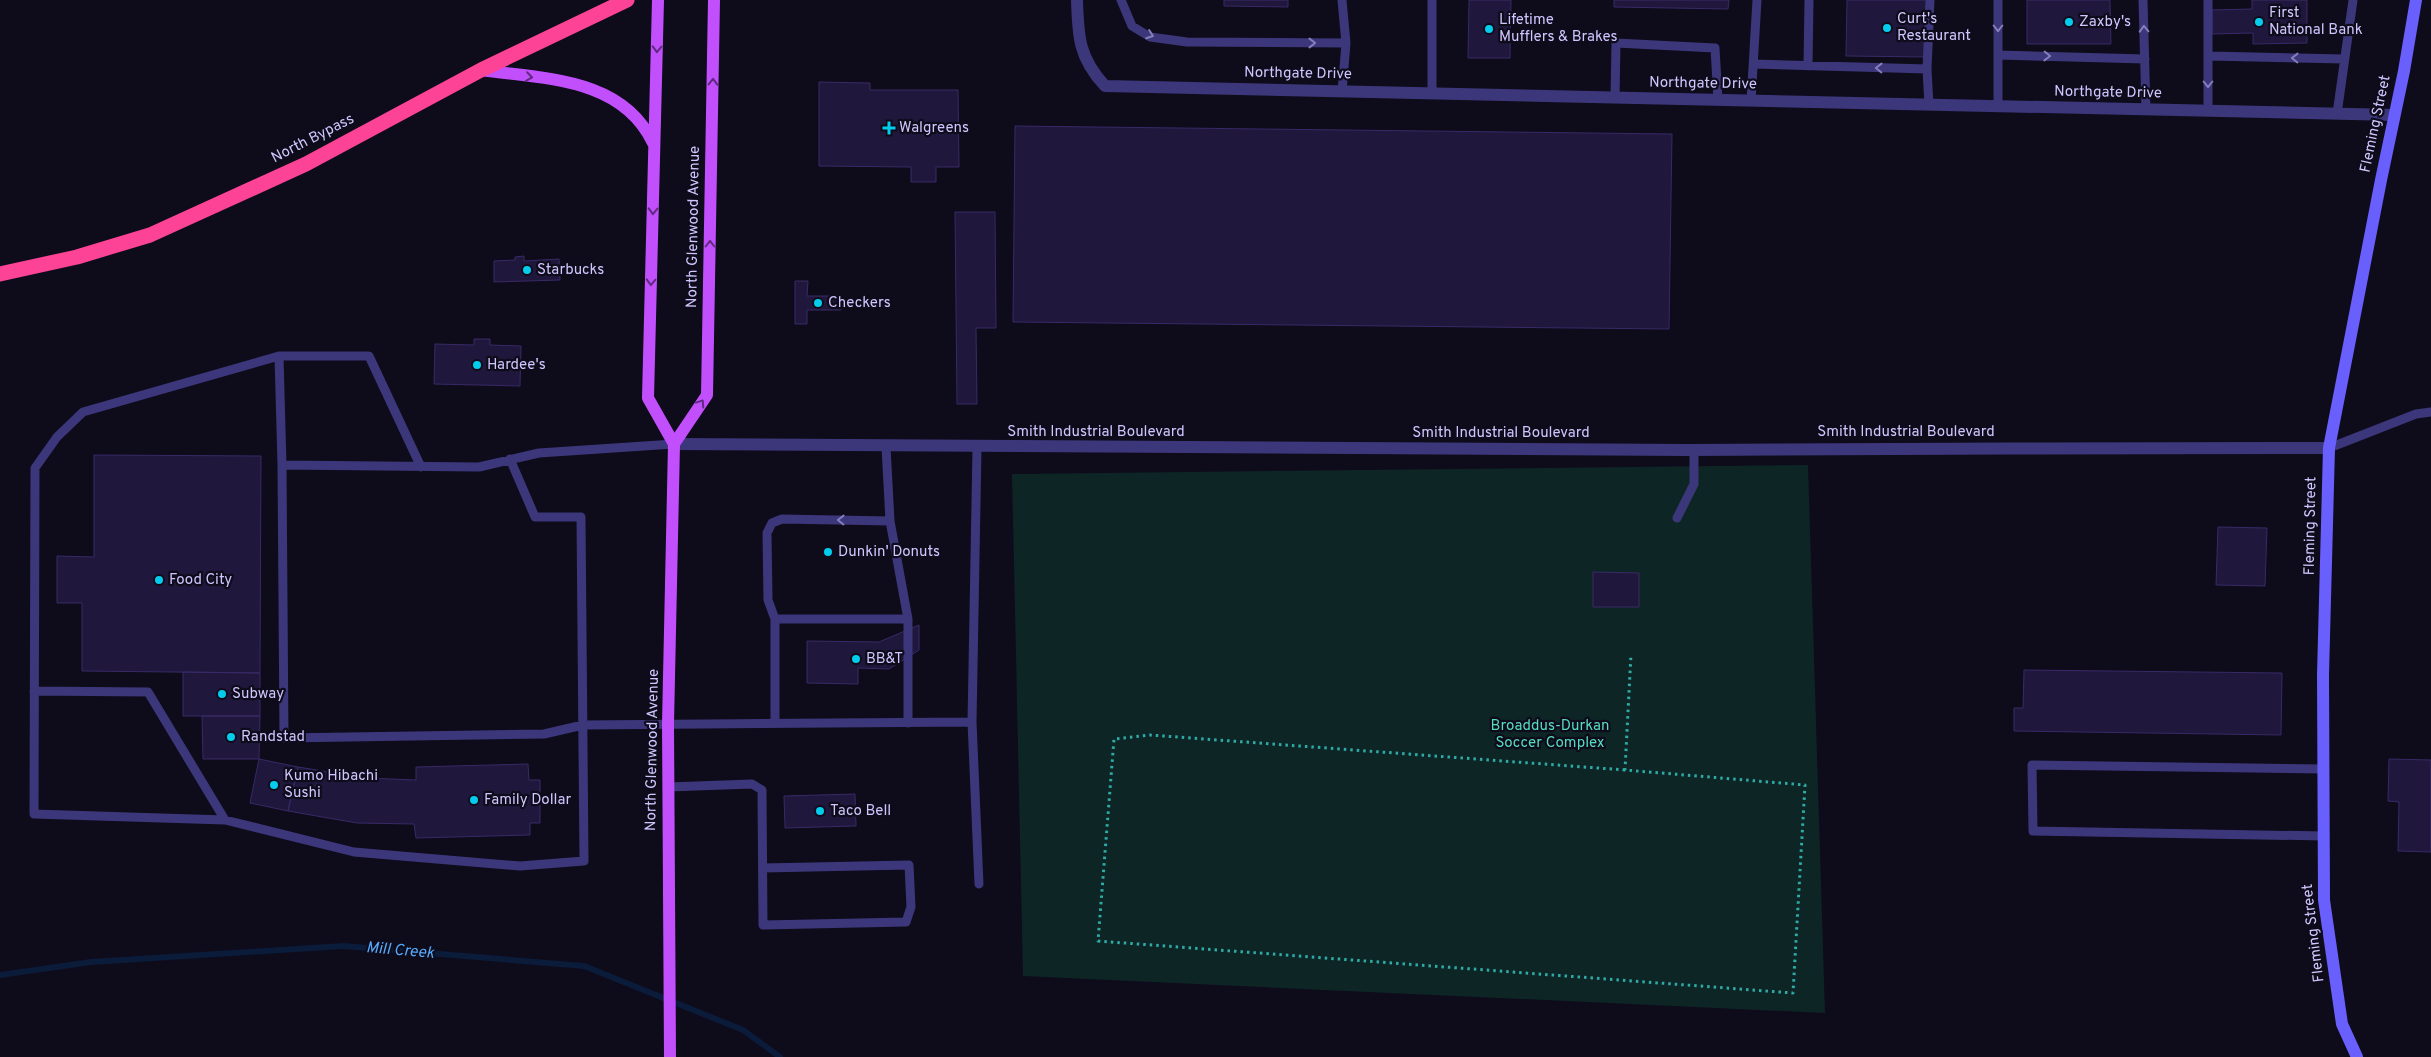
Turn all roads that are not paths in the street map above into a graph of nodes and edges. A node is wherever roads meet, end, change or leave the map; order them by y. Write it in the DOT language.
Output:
graph roads {
  1 [pos="628,0"];
  2 [pos="658,0"];
  3 [pos="714,0"];
  4 [pos="1077,0"];
  5 [pos="1121,0"];
  6 [pos="1342,0"];
  7 [pos="1432,0"];
  8 [pos="1758,0"];
  9 [pos="1809,0"];
  10 [pos="1930,0"];
  11 [pos="1998,0"];
  12 [pos="2143,0"];
  13 [pos="2208,0"];
  14 [pos="2353,0"];
  15 [pos="2416,0"];
  16 [pos="1346,43"];
  17 [pos="1998,55"];
  18 [pos="2208,56"];
  19 [pos="2145,59"];
  20 [pos="2344,59"];
  21 [pos="1754,64"];
  22 [pos="1808,66"];
  23 [pos="1927,69"];
  24 [pos="481,70"];
  25 [pos="1342,92"];
  26 [pos="1432,94"];
  27 [pos="1616,98"];
  28 [pos="1718,100"];
  29 [pos="1751,101"];
  30 [pos="1929,105"];
  31 [pos="1998,106"];
  32 [pos="2146,110"];
  33 [pos="2208,111"];
  34 [pos="2336,114"];
  35 [pos="2394,115"];
  36 [pos="654,145"];
  37 [pos="0,274"];
  38 [pos="279,356"];
  39 [pos="2431,412"];
  40 [pos="674,444"];
  41 [pos="886,447"];
  42 [pos="977,448"];
  43 [pos="2329,448"];
  44 [pos="1694,450"];
  45 [pos="510,460"];
  46 [pos="282,465"];
  47 [pos="422,466"];
  48 [pos="1677,518"];
  49 [pos="890,521"];
  50 [pos="775,619"];
  51 [pos="908,619"];
  52 [pos="34,691"];
  53 [pos="972,722"];
  54 [pos="775,723"];
  55 [pos="908,723"];
  56 [pos="668,724"];
  57 [pos="583,725"];
  58 [pos="2323,769"];
  59 [pos="668,787"];
  60 [pos="225,820"];
  61 [pos="2324,836"];
  62 [pos="763,868"];
  63 [pos="979,884"];
  64 [pos="670,1057"];
  65 [pos="2357,1057"];
  1 -- 24 [label="highway, North Bypass"];
  2 -- 36 [label="main road, one-way"];
  40 -- 3 [label="main road, North Glenwood Avenue, one-way"];
  4 -- 25 [label="street, Northgate Drive"];
  5 -- 16 [label="lane, one-way"];
  6 -- 16 [label="lane"];
  7 -- 26 [label="lane"];
  8 -- 21 [label="lane"];
  9 -- 22 [label="lane"];
  10 -- 23 [label="lane"];
  11 -- 17 [label="lane, one-way"];
  19 -- 12 [label="lane, one-way"];
  13 -- 18 [label="lane"];
  14 -- 20 [label="lane"];
  15 -- 35 [label="street, Fleming Street"];
  16 -- 25 [label="lane"];
  17 -- 19 [label="lane, one-way"];
  17 -- 31 [label="lane"];
  20 -- 18 [label="lane, one-way"];
  18 -- 33 [label="lane, one-way"];
  19 -- 32 [label="lane"];
  20 -- 34 [label="lane"];
  21 -- 22 [label="lane"];
  21 -- 29 [label="lane"];
  23 -- 22 [label="lane, one-way"];
  23 -- 30 [label="lane"];
  24 -- 36 [label="main road, one-way"];
  24 -- 37 [label="highway, North Bypass"];
  25 -- 26 [label="street, Northgate Drive"];
  26 -- 27 [label="street, Northgate Drive"];
  27 -- 28 [label="street, Northgate Drive"];
  27 -- 28 [label="lane"];
  28 -- 29 [label="street, Northgate Drive"];
  29 -- 30 [label="street, Northgate Drive"];
  30 -- 31 [label="street, Northgate Drive"];
  31 -- 32 [label="street, Northgate Drive"];
  32 -- 33 [label="street, Northgate Drive"];
  33 -- 34 [label="street, Northgate Drive"];
  34 -- 35 [label="street, Northgate Drive"];
  35 -- 43 [label="street, Fleming Street"];
  36 -- 40 [label="main road, one-way"];
  38 -- 46 [label="lane"];
  38 -- 47 [label="lane"];
  38 -- 52 [label="lane"];
  39 -- 43 [label="lane"];
  40 -- 41 [label="street, Smith Industrial Boulevard"];
  40 -- 45 [label="lane"];
  40 -- 56 [label="main road, North Glenwood Avenue"];
  41 -- 42 [label="street, Smith Industrial Boulevard"];
  41 -- 49 [label="lane"];
  42 -- 44 [label="street, Smith Industrial Boulevard"];
  42 -- 53 [label="lane"];
  43 -- 44 [label="street, Smith Industrial Boulevard"];
  43 -- 58 [label="street, Fleming Street"];
  44 -- 48 [label="lane"];
  45 -- 47 [label="lane"];
  45 -- 57 [label="lane"];
  46 -- 47 [label="lane"];
  46 -- 57 [label="lane"];
  49 -- 50 [label="lane, one-way"];
  49 -- 51 [label="lane"];
  50 -- 51 [label="lane"];
  50 -- 54 [label="lane"];
  51 -- 55 [label="lane"];
  52 -- 60 [label="lane"];
  52 -- 60 [label="lane"];
  53 -- 55 [label="lane"];
  53 -- 63 [label="lane"];
  54 -- 55 [label="lane"];
  54 -- 56 [label="lane"];
  56 -- 57 [label="lane"];
  56 -- 59 [label="main road, North Glenwood Avenue"];
  57 -- 60 [label="lane"];
  58 -- 61 [label="street, Fleming Street"];
  58 -- 61 [label="lane"];
  59 -- 62 [label="lane"];
  59 -- 64 [label="main road, North Glenwood Avenue"];
  61 -- 65 [label="street, Fleming Street"];
  62 -- 62 [label="lane"];
}
